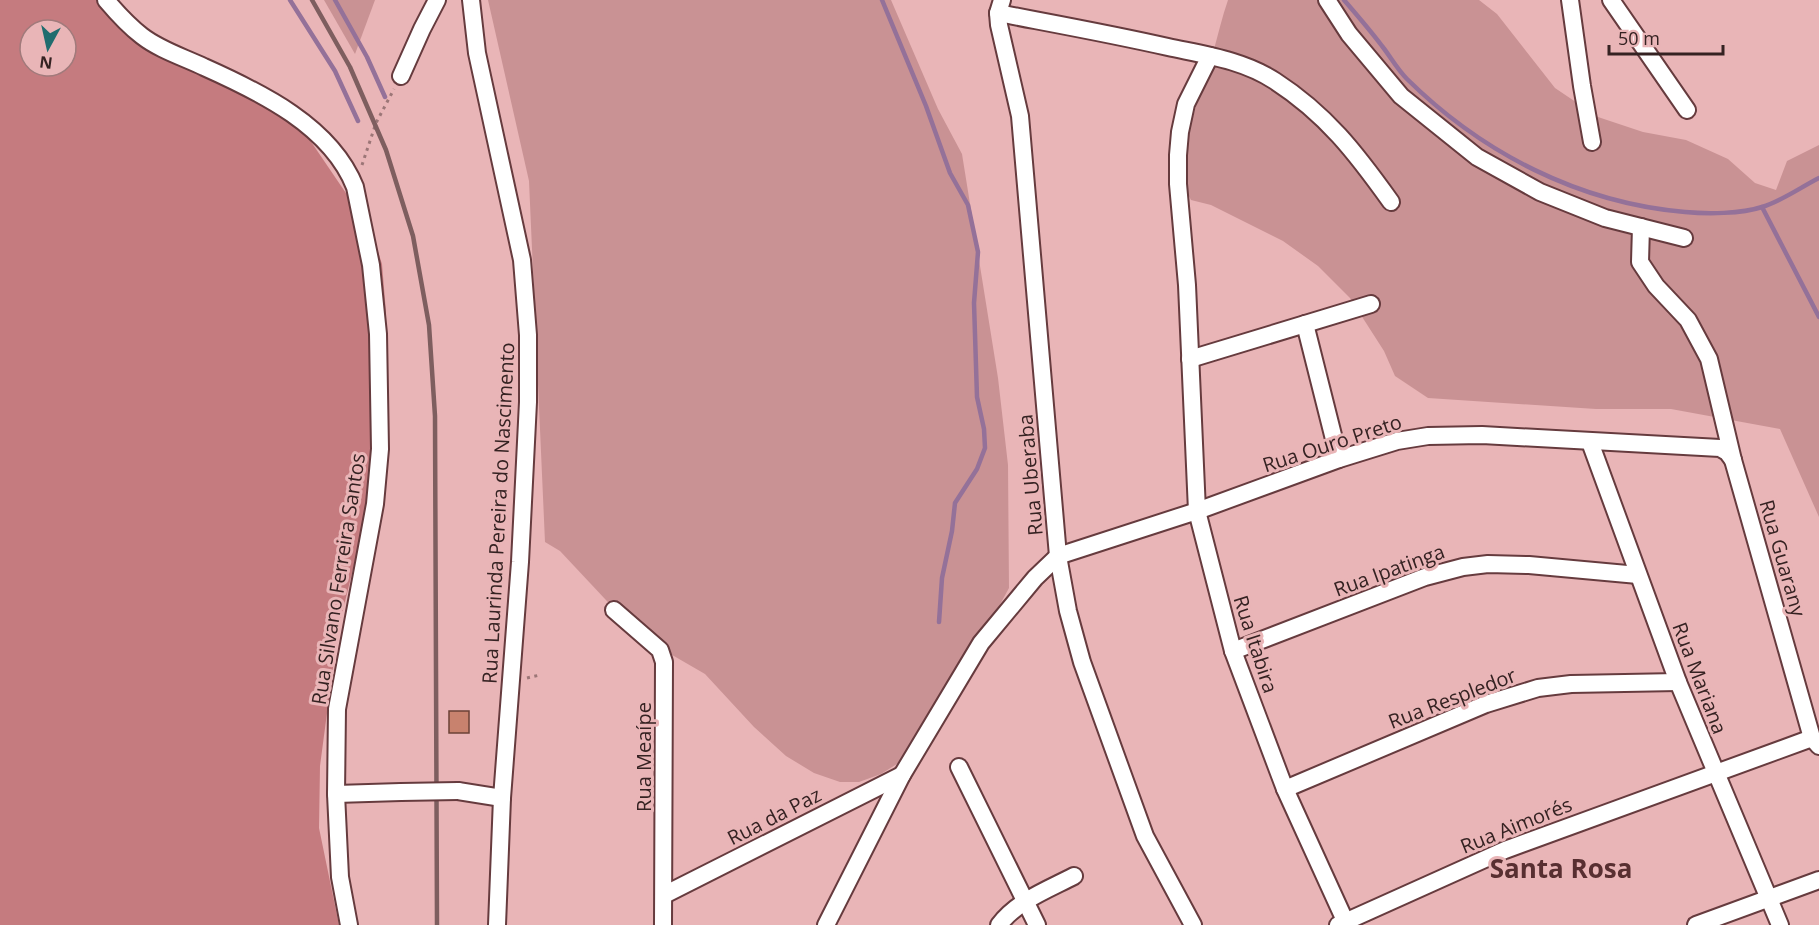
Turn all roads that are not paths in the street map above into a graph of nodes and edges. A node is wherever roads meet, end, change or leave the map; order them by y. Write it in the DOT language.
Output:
graph roads {
  1 [pos="106,0"];
  2 [pos="437,0"];
  3 [pos="471,0"];
  4 [pos="1327,0"];
  5 [pos="1570,0"];
  6 [pos="1611,0"];
  7 [pos="1000,6"];
  8 [pos="1210,56"];
  9 [pos="401,76"];
  10 [pos="1687,110"];
  11 [pos="1592,142"];
  12 [pos="1391,202"];
  13 [pos="1641,227"];
  14 [pos="1684,238"];
  15 [pos="1371,304"];
  16 [pos="1305,324"];
  17 [pos="1190,359"];
  18 [pos="1590,442"];
  19 [pos="1339,459"];
  20 [pos="1733,460"];
  21 [pos="1197,512"];
  22 [pos="1058,556"];
  23 [pos="1638,575"];
  24 [pos="614,610"];
  25 [pos="1233,651"];
  26 [pos="1678,682"];
  27 [pos="1815,742"];
  28 [pos="959,767"];
  29 [pos="1714,772"];
  30 [pos="902,775"];
  31 [pos="1285,789"];
  32 [pos="336,794"];
  33 [pos="502,798"];
  34 [pos="1074,876"];
  35 [pos="1819,880"];
  36 [pos="664,895"];
  37 [pos="1768,898"];
  38 [pos="1024,902"];
  39 [pos="1344,924"];
  40 [pos="349,925"];
  41 [pos="497,925"];
  42 [pos="663,925"];
  43 [pos="826,925"];
  44 [pos="999,925"];
  45 [pos="1037,925"];
  46 [pos="1193,925"];
  47 [pos="1696,925"];
  48 [pos="1780,925"];
  1 -- 32 [label="street, Rua Silvano Ferreira Santos"];
  2 -- 9 [label="street"];
  3 -- 33 [label="street, Rua Laurinda Pereira do Nascimento"];
  4 -- 13 [label="street"];
  5 -- 11 [label="street"];
  6 -- 10 [label="street"];
  7 -- 8 [label="street"];
  7 -- 22 [label="street, Rua Uberaba"];
  8 -- 12 [label="street"];
  8 -- 17 [label="street, Rua Itabira"];
  13 -- 14 [label="street"];
  13 -- 20 [label="street, Rua Guarany"];
  15 -- 16 [label="street"];
  16 -- 17 [label="street"];
  16 -- 19 [label="street"];
  17 -- 21 [label="street, Rua Itabira"];
  18 -- 19 [label="street, Rua Ouro Preto"];
  18 -- 20 [label="street, Rua Ouro Preto"];
  18 -- 23 [label="street, Rua Mariana"];
  19 -- 21 [label="street, Rua Ouro Preto"];
  20 -- 27 [label="street, Rua Guarany"];
  21 -- 22 [label="street, Rua Ouro Preto"];
  21 -- 25 [label="street, Rua Itabira"];
  22 -- 30 [label="street"];
  22 -- 46 [label="street, Rua Uberaba"];
  23 -- 25 [label="street, Rua Ipatinga"];
  23 -- 26 [label="street, Rua Mariana"];
  24 -- 36 [label="street, Rua Meaípe"];
  25 -- 31 [label="street, Rua Itabira"];
  26 -- 29 [label="street, Rua Mariana"];
  26 -- 31 [label="street, Rua Respledor"];
  27 -- 29 [label="street, Rua Aimorés"];
  28 -- 38 [label="street"];
  29 -- 37 [label="street, Rua Mariana"];
  29 -- 39 [label="street, Rua Aimorés"];
  30 -- 36 [label="street, Rua da Paz"];
  30 -- 43 [label="street"];
  31 -- 39 [label="street, Rua Itabira"];
  32 -- 33 [label="street, bridge"];
  32 -- 40 [label="street, Rua Silvano Ferreira Santos"];
  33 -- 41 [label="street, Rua Laurinda Pereira do Nascimento"];
  34 -- 38 [label="street"];
  35 -- 37 [label="street"];
  36 -- 42 [label="street, Rua Meaípe"];
  37 -- 47 [label="street"];
  37 -- 48 [label="street, Rua Mariana"];
  38 -- 44 [label="street"];
  38 -- 45 [label="street"];
}
